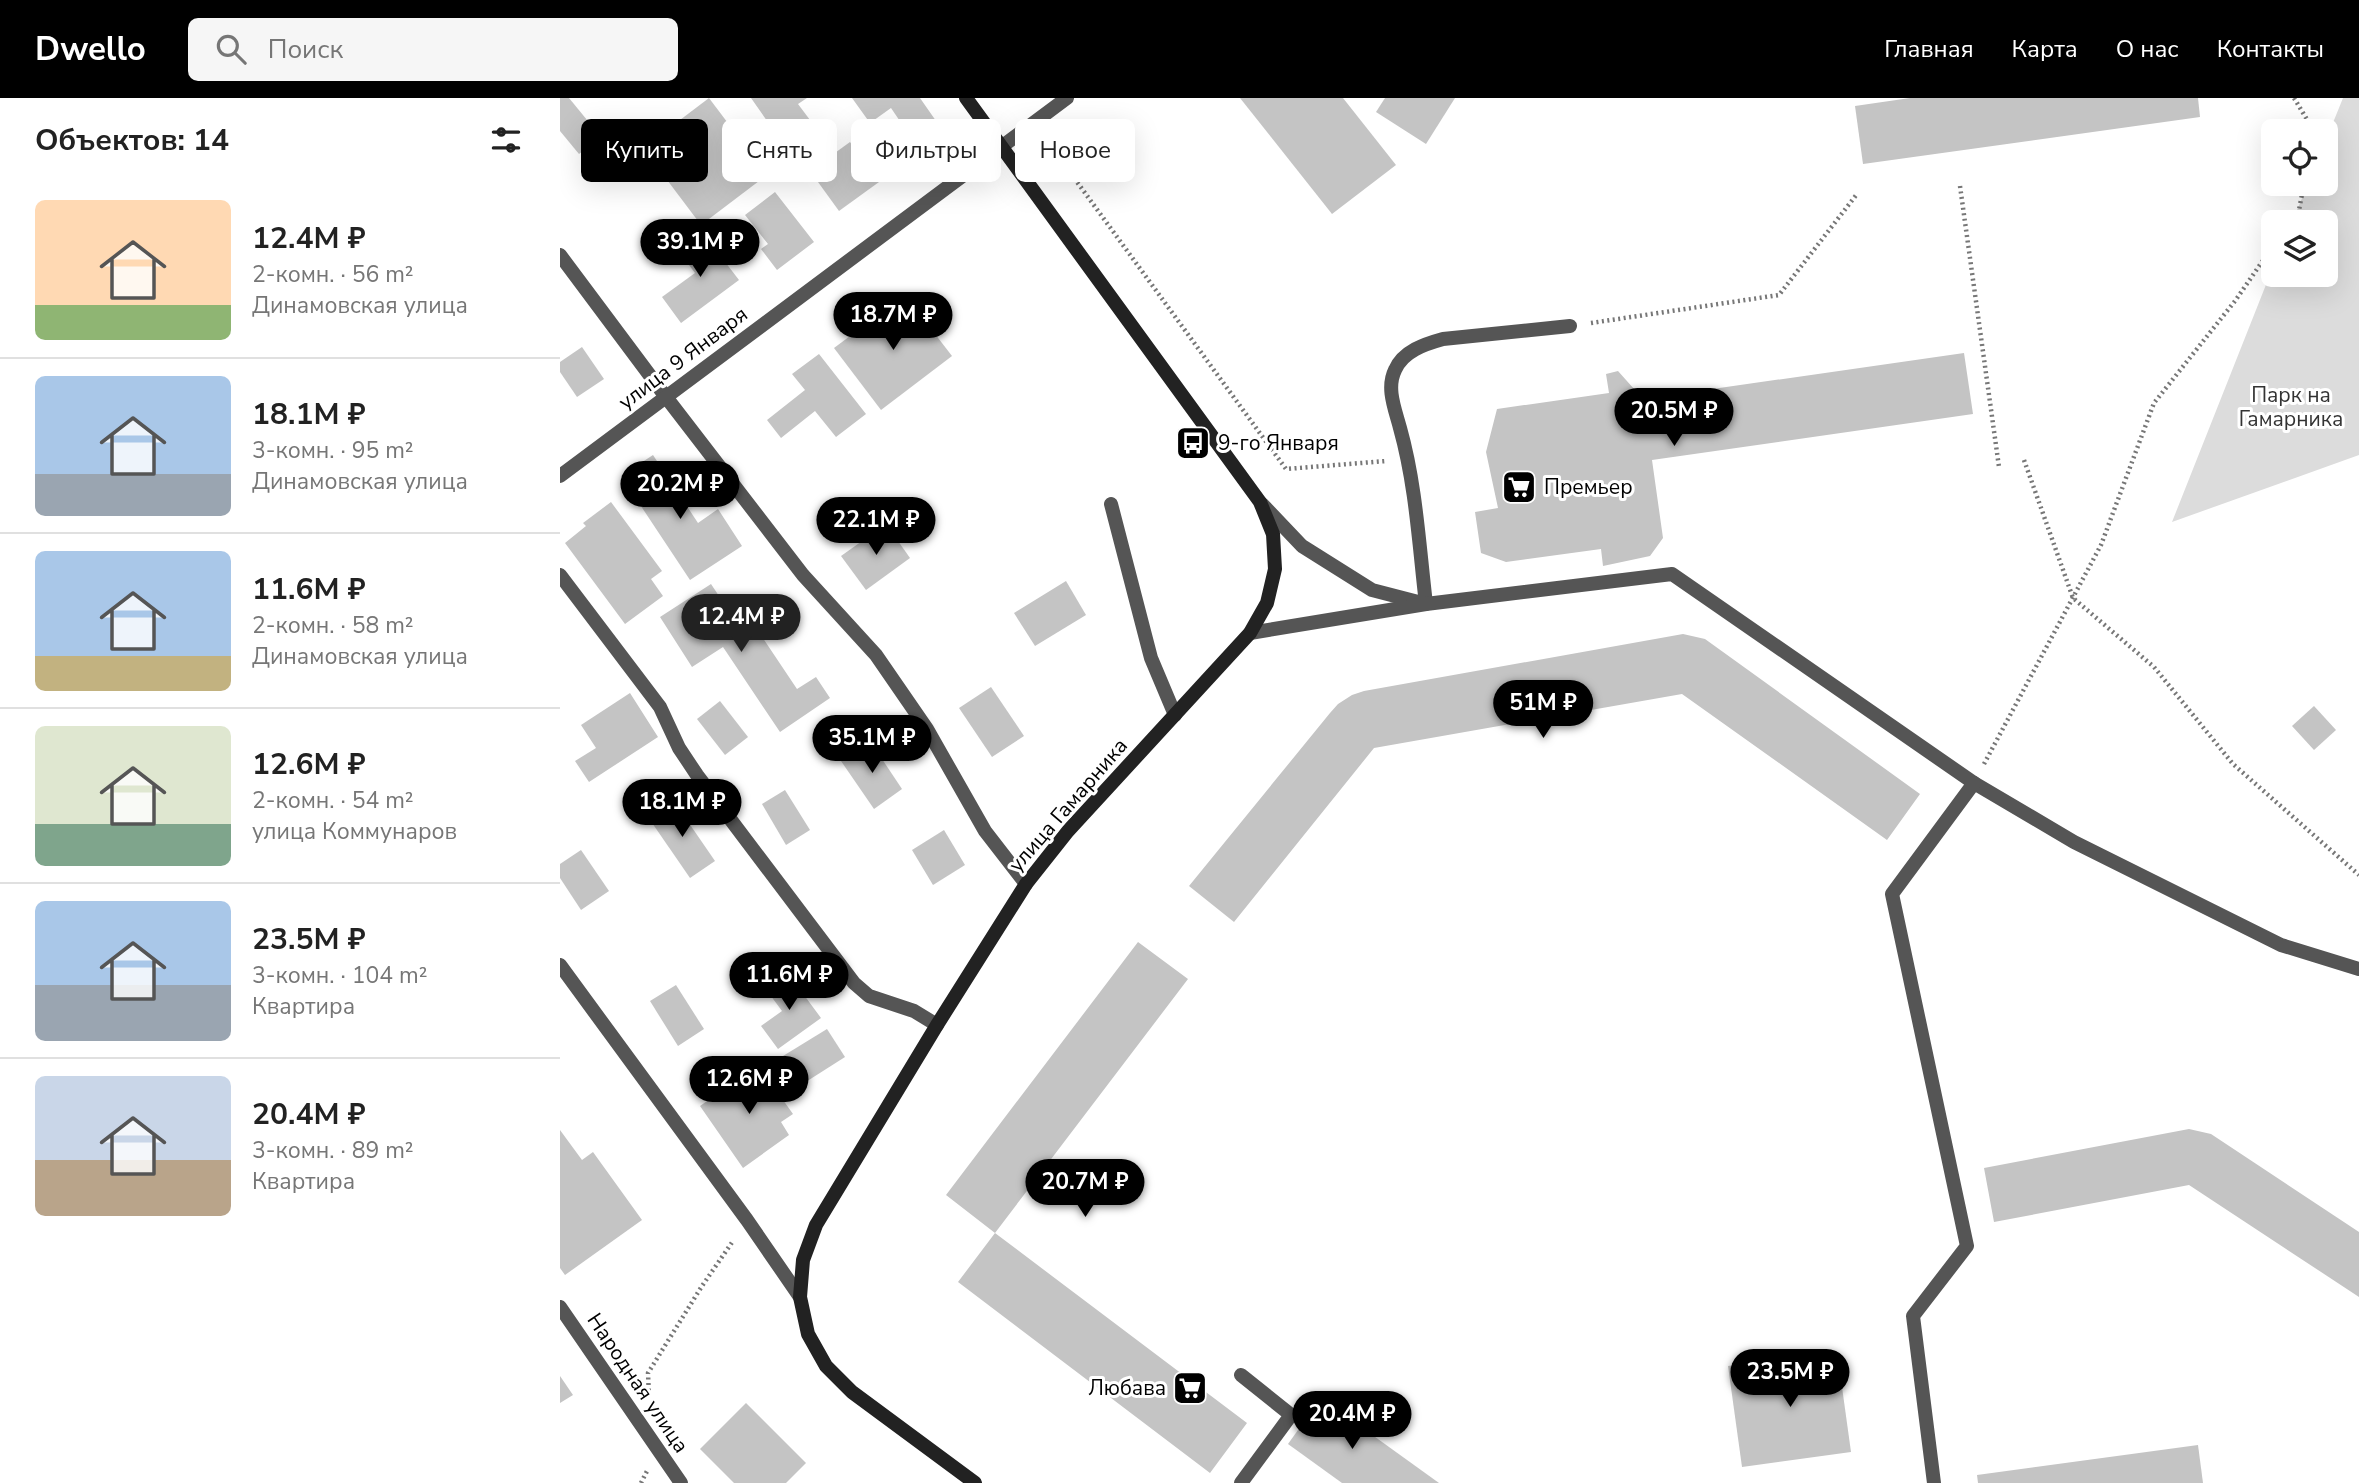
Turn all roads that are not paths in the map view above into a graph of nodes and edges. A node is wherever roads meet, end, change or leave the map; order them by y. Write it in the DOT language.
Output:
graph roads {
  1 [pos="966,98"];
  2 [pos="1067,98"];
  3 [pos="1002,147"];
  4 [pos="560,255"];
  5 [pos="1570,326"];
  6 [pos="666,397"];
  7 [pos="560,476"];
  8 [pos="1260,502"];
  9 [pos="1111,504"];
  10 [pos="560,575"];
  11 [pos="1426,604"];
  12 [pos="1250,633"];
  13 [pos="1175,715"];
  14 [pos="1974,783"];
  15 [pos="1027,884"];
  16 [pos="560,965"];
  17 [pos="2359,968"];
  18 [pos="937,1025"];
  19 [pos="800,1297"];
  20 [pos="560,1307"];
  21 [pos="1241,1375"];
  22 [pos="681,1483"];
  23 [pos="975,1483"];
  24 [pos="1241,1483"];
  25 [pos="1934,1483"];
  1 -- 3 [label="street, улица Гамарника"];
  2 -- 3 [label="street, улица 9 Января"];
  3 -- 6 [label="street, улица 9 Января"];
  3 -- 8 [label="street, улица Гамарника"];
  4 -- 6 [label="street"];
  5 -- 11 [label="street"];
  6 -- 7 [label="street, улица 9 Января"];
  6 -- 15 [label="street"];
  8 -- 11 [label="street"];
  8 -- 12 [label="street, улица Гамарника"];
  9 -- 13 [label="street"];
  10 -- 18 [label="street"];
  11 -- 12 [label="street"];
  11 -- 14 [label="street"];
  12 -- 13 [label="street, улица Гамарника"];
  13 -- 15 [label="street, улица Гамарника"];
  14 -- 17 [label="street"];
  14 -- 25 [label="street"];
  15 -- 18 [label="street, улица Гамарника"];
  16 -- 19 [label="street"];
  18 -- 19 [label="street, улица Гамарника"];
  19 -- 23 [label="street, улица Гамарника"];
  20 -- 22 [label="street, Народная улица"];
  21 -- 24 [label="street"];
}
